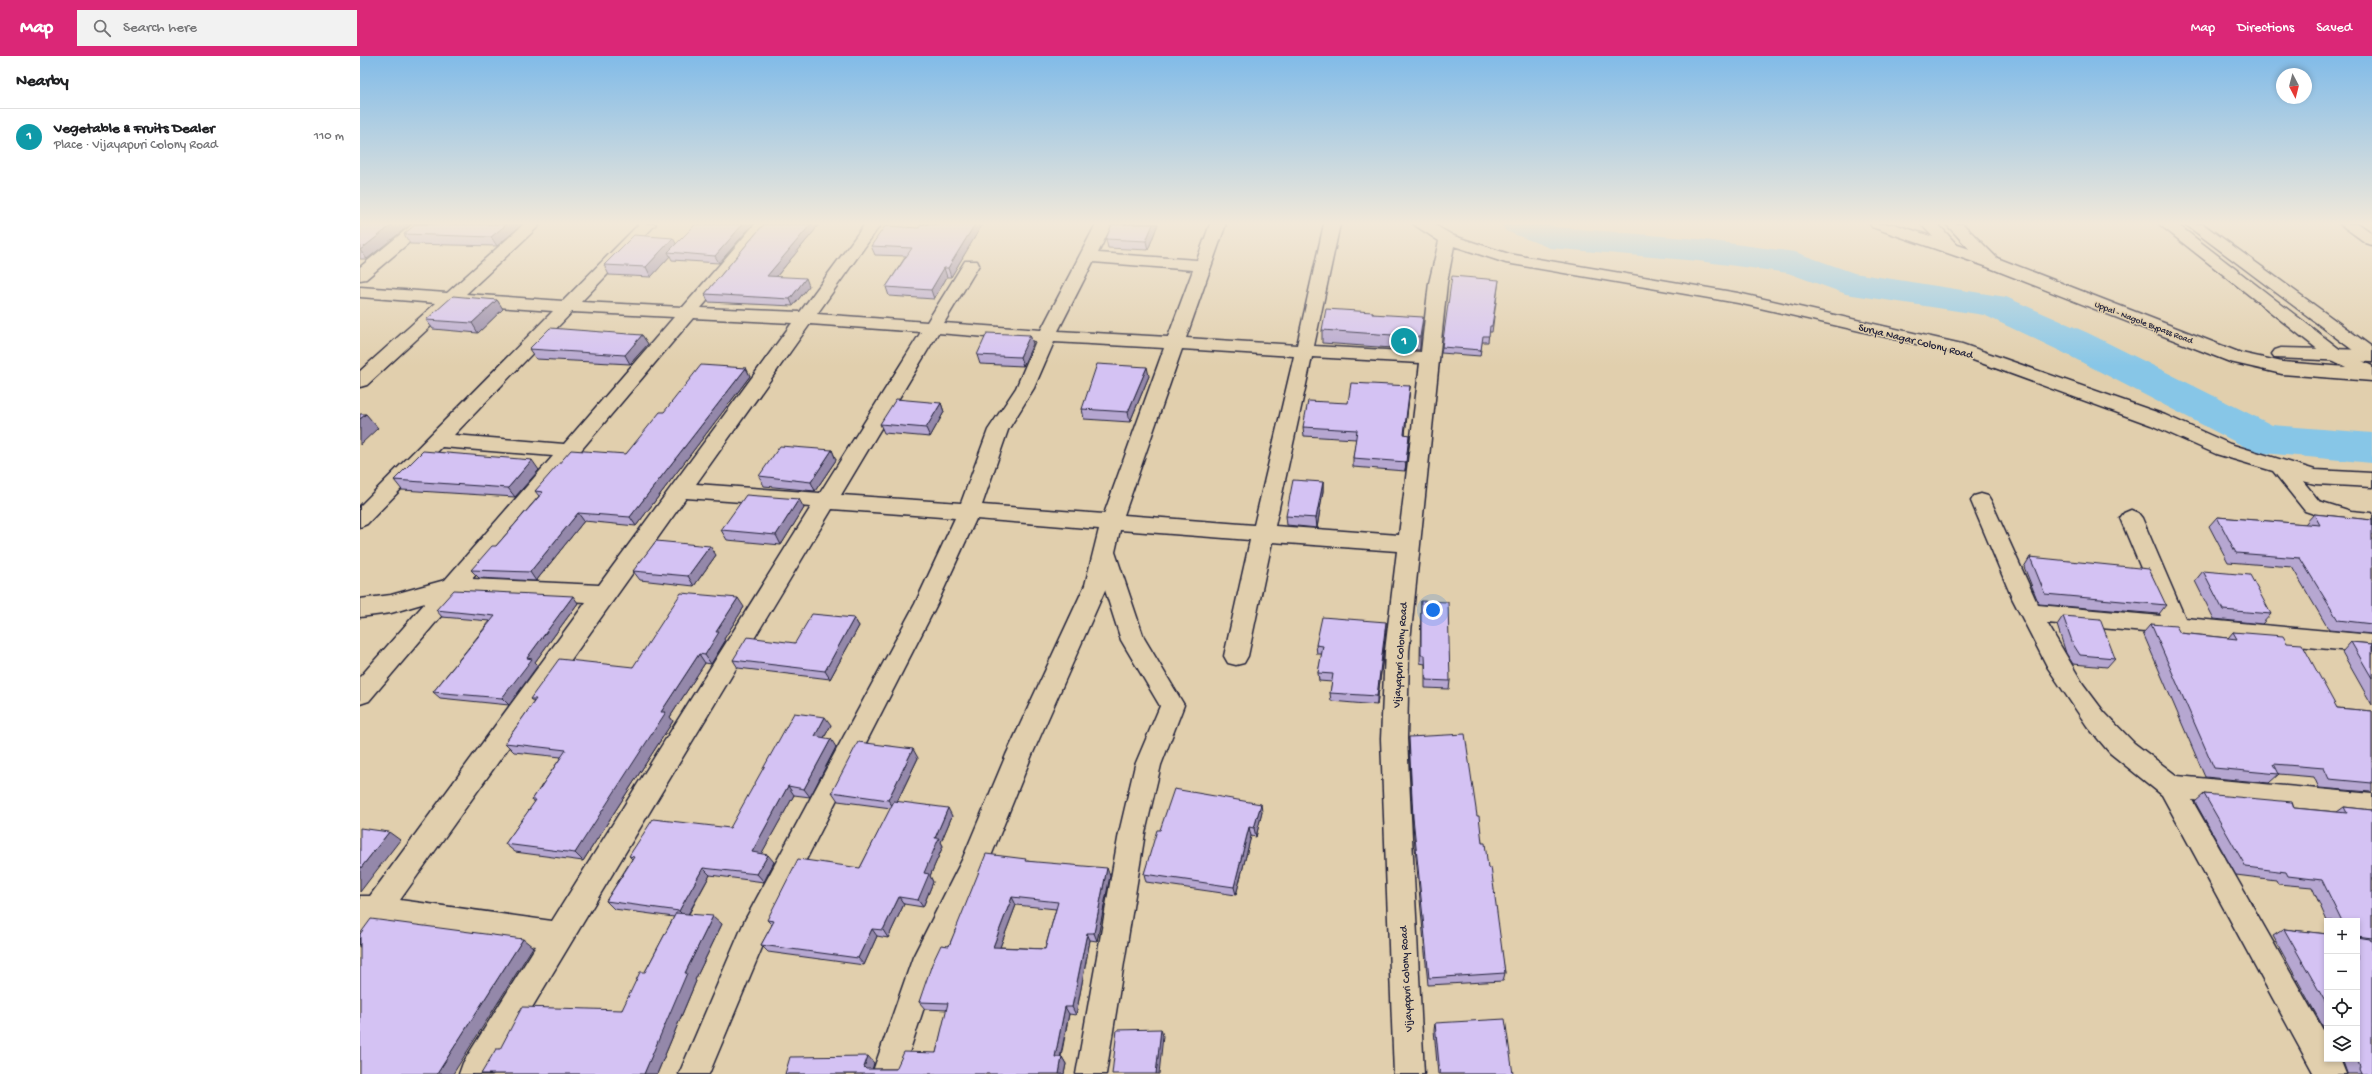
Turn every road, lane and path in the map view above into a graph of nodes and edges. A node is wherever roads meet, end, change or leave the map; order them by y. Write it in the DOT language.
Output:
graph roads {
  1 [pos="481,272"];
  2 [pos="603,272"];
  3 [pos="724,272"];
  4 [pos="838,272"];
  5 [pos="967,272"];
  6 [pos="1080,272"];
  7 [pos="1201,272"];
  8 [pos="1322,272"];
  9 [pos="1441,272"];
  10 [pos="1584,272"];
  11 [pos="2015,272"];
  12 [pos="2049,272"];
  13 [pos="2228,272"];
  14 [pos="2257,272"];
  15 [pos="360,292"];
  16 [pos="451,299"];
  17 [pos="569,307"];
  18 [pos="689,312"];
  19 [pos="804,318"];
  20 [pos="934,327"];
  21 [pos="1048,336"];
  22 [pos="1176,342"];
  23 [pos="1305,350"];
  24 [pos="2336,355"];
  25 [pos="2372,356"];
  26 [pos="1430,358"];
  27 [pos="2372,374"];
  28 [pos="360,381"];
  29 [pos="438,440"];
  30 [pos="569,451"];
  31 [pos="2280,466"];
  32 [pos="2372,480"];
  33 [pos="680,490"];
  34 [pos="826,502"];
  35 [pos="1981,502"];
  36 [pos="969,511"];
  37 [pos="2131,518"];
  38 [pos="360,519"];
  39 [pos="2372,521"];
  40 [pos="1111,523"];
  41 [pos="1262,533"];
  42 [pos="1409,544"];
  43 [pos="1104,552"];
  44 [pos="453,586"];
  45 [pos="604,594"];
  46 [pos="360,608"];
  47 [pos="2031,613"];
  48 [pos="2177,626"];
  49 [pos="2372,644"];
  50 [pos="1236,656"];
  51 [pos="360,694"];
  52 [pos="2171,787"];
  53 [pos="2372,806"];
  54 [pos="368,908"];
  55 [pos="360,932"];
  56 [pos="559,936"];
  57 [pos="474,1074"];
  58 [pos="694,1074"];
  59 [pos="887,1074"];
  60 [pos="1091,1074"];
  61 [pos="1409,1074"];
  62 [pos="2331,1074"];
  1 -- 16 [label="street"];
  2 -- 17 [label="street"];
  3 -- 18 [label="street"];
  4 -- 19 [label="street"];
  5 -- 20 [label="street"];
  6 -- 21 [label="street"];
  7 -- 22 [label="street"];
  8 -- 23 [label="street"];
  9 -- 26 [label="street, Vijayapuri Colony Road"];
  10 -- 31 [label="street, Surya Nagar Colony Road"];
  11 -- 27 [label="street, Uppal - Nagole Bypass Road"];
  12 -- 24 [label="street, Uppal - Nagole Bypass Road"];
  13 -- 24 [label="street"];
  14 -- 25 [label="street"];
  15 -- 16 [label="street"];
  16 -- 17 [label="street"];
  16 -- 28 [label="street"];
  17 -- 18 [label="street"];
  17 -- 29 [label="street"];
  18 -- 19 [label="street"];
  18 -- 30 [label="street"];
  19 -- 20 [label="street"];
  19 -- 33 [label="street"];
  20 -- 21 [label="street"];
  20 -- 34 [label="street"];
  21 -- 22 [label="street"];
  21 -- 36 [label="street"];
  22 -- 23 [label="street"];
  22 -- 40 [label="street"];
  23 -- 26 [label="street"];
  23 -- 41 [label="street"];
  24 -- 25 [label="street, Uppal - Nagole Bypass Road"];
  24 -- 27 [label="street"];
  26 -- 42 [label="street, Vijayapuri Colony Road"];
  29 -- 30 [label="street"];
  29 -- 38 [label="street"];
  30 -- 44 [label="street"];
  31 -- 32 [label="street, Surya Nagar Colony Road"];
  31 -- 39 [label="street"];
  33 -- 34 [label="street"];
  33 -- 45 [label="street"];
  34 -- 36 [label="street"];
  34 -- 56 [label="street"];
  35 -- 47 [label="street"];
  36 -- 40 [label="street"];
  36 -- 58 [label="street"];
  37 -- 48 [label="street"];
  40 -- 41 [label="street"];
  40 -- 43 [label="street"];
  41 -- 42 [label="street"];
  41 -- 50 [label="street"];
  42 -- 61 [label="street, Vijayapuri Colony Road"];
  43 -- 59 [label="street"];
  43 -- 60 [label="street"];
  44 -- 45 [label="street"];
  44 -- 46 [label="street"];
  44 -- 51 [label="street"];
  45 -- 54 [label="street"];
  47 -- 48 [label="street"];
  47 -- 52 [label="street"];
  48 -- 49 [label="street"];
  52 -- 53 [label="street"];
  52 -- 62 [label="street"];
  54 -- 55 [label="street"];
  54 -- 56 [label="street"];
  56 -- 57 [label="street"];
}
